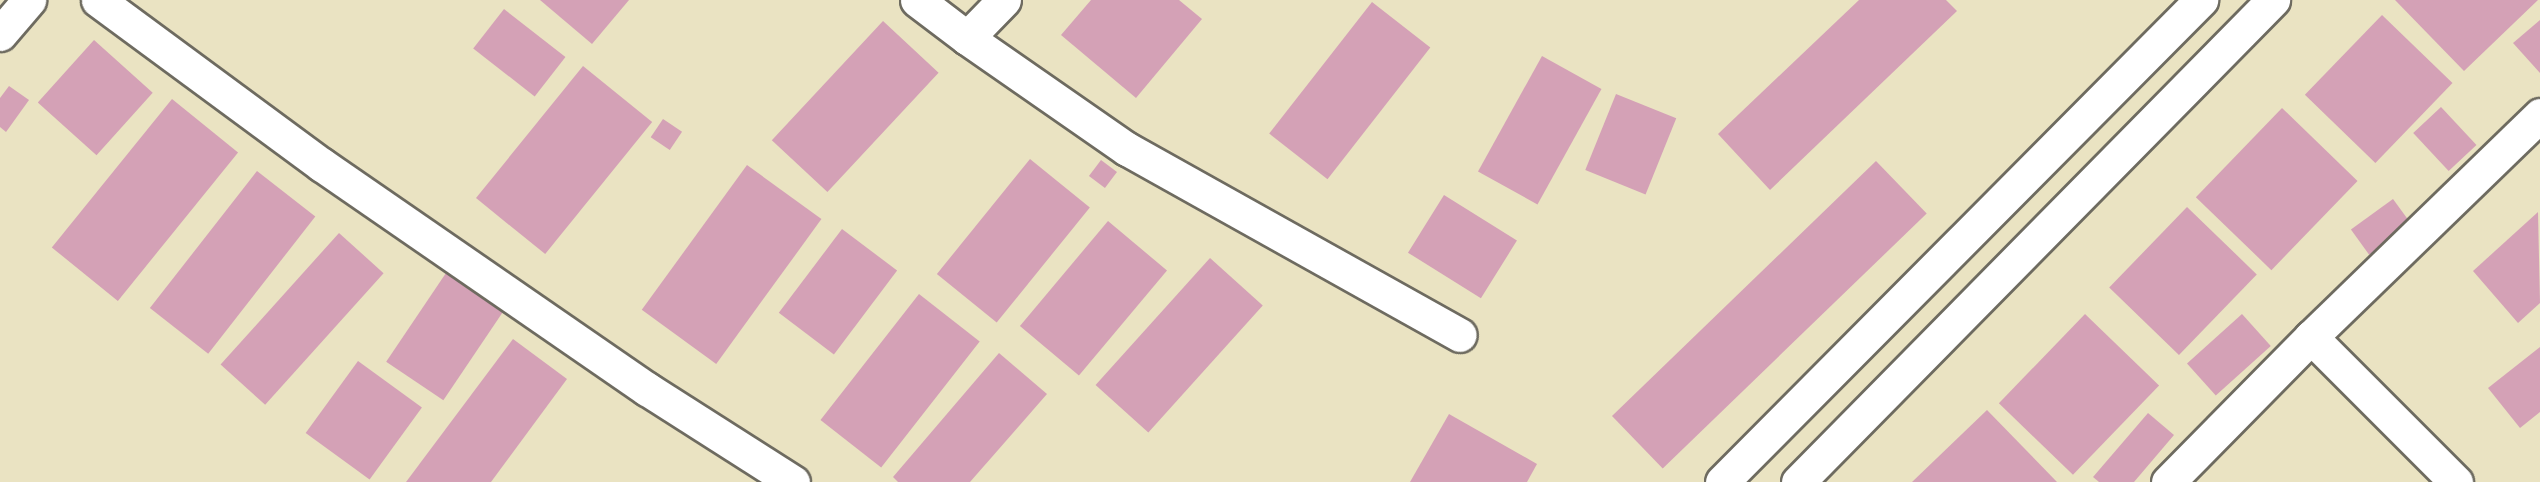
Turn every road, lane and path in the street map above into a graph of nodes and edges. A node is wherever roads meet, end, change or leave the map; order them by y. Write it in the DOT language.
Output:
graph roads {
  1 [pos="29,0"];
  2 [pos="98,0"];
  3 [pos="917,0"];
  4 [pos="1004,0"];
  5 [pos="2201,0"];
  6 [pos="2273,0"];
  7 [pos="0,34"];
  8 [pos="967,38"];
  9 [pos="2540,115"];
  10 [pos="1460,335"];
  11 [pos="2311,337"];
  12 [pos="793,482"];
  13 [pos="1722,482"];
  14 [pos="1798,482"];
  15 [pos="2168,482"];
  16 [pos="2456,482"];
  1 -- 7 [label="street"];
  2 -- 12 [label="street"];
  3 -- 8 [label="street"];
  4 -- 8 [label="street"];
  5 -- 13 [label="street"];
  6 -- 14 [label="street"];
  8 -- 10 [label="street"];
  9 -- 11 [label="street"];
  11 -- 15 [label="street"];
  11 -- 16 [label="street"];
}
